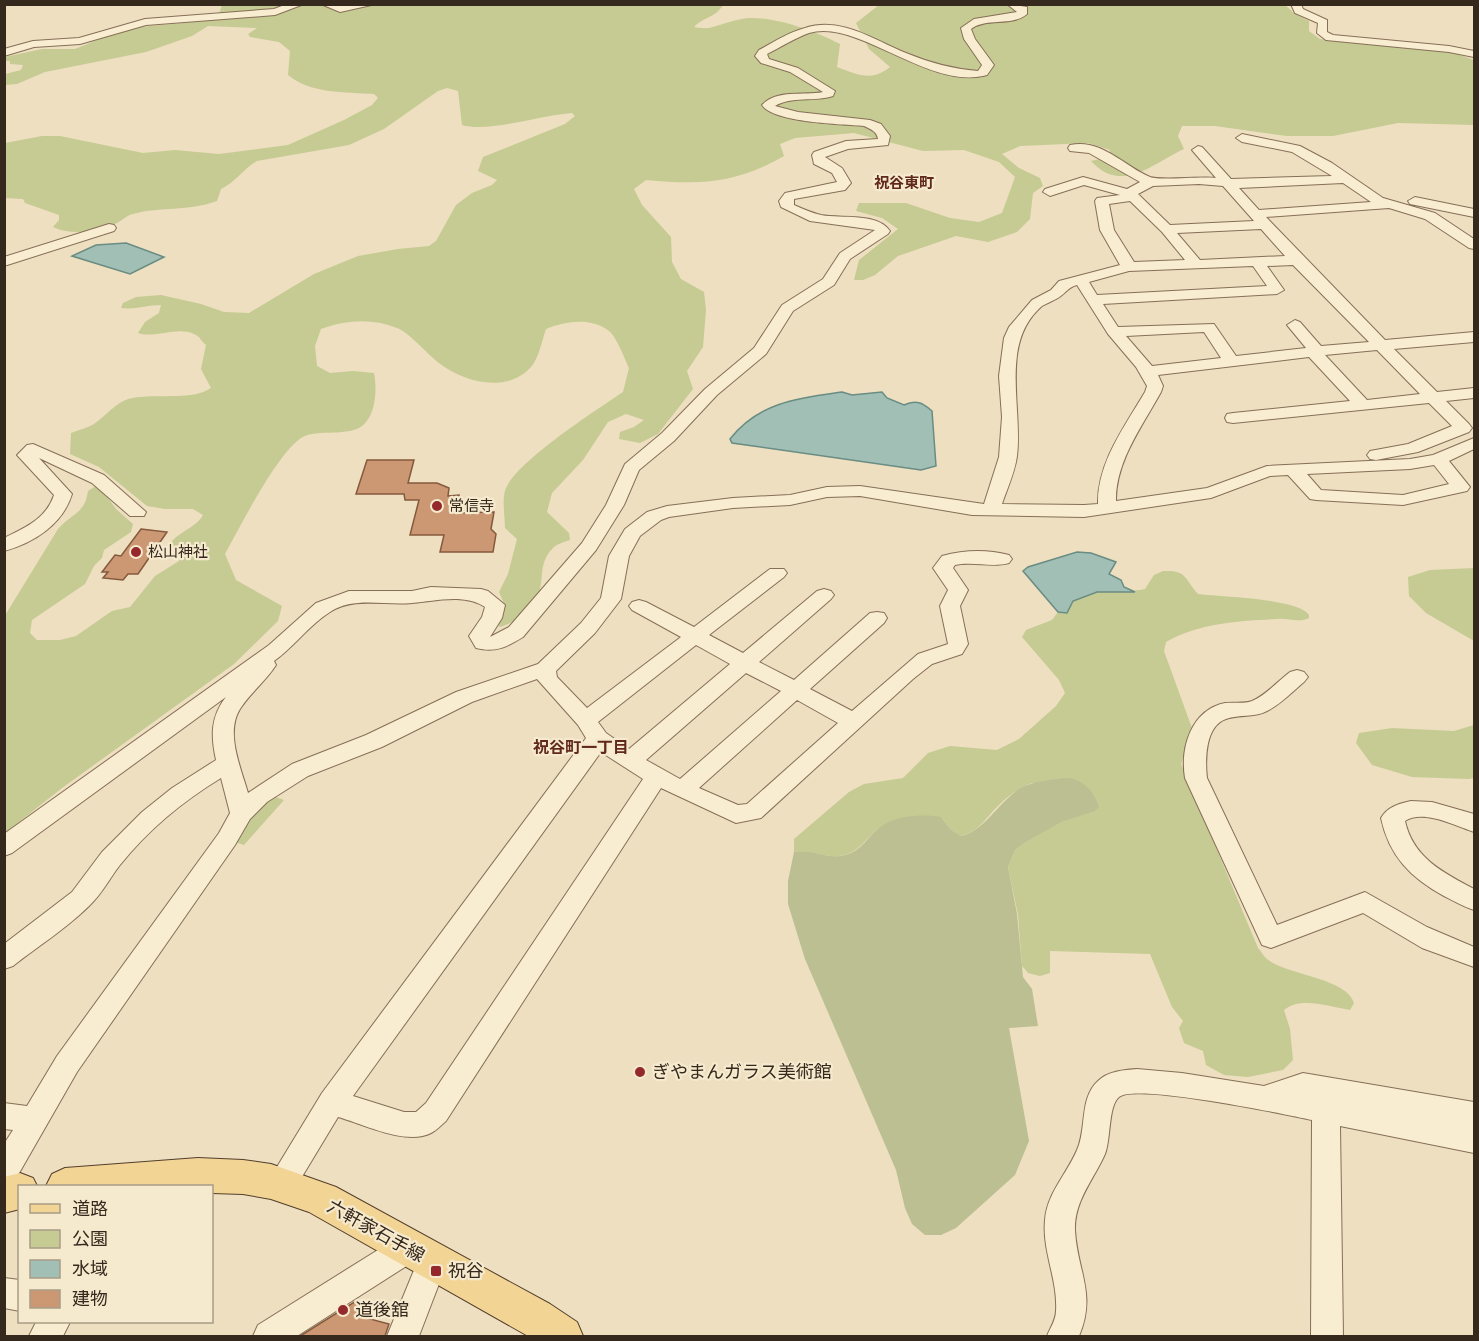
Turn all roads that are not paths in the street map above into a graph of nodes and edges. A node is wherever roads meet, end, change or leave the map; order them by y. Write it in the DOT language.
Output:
graph roads {
  1 [pos="299,4"];
  2 [pos="326,4"];
  3 [pos="371,4"];
  4 [pos="1012,4"];
  5 [pos="1296,4"];
  6 [pos="4,53"];
  7 [pos="1474,54"];
  8 [pos="1242,138"];
  9 [pos="1074,148"];
  10 [pos="1198,150"];
  11 [pos="1343,179"];
  12 [pos="1150,182"];
  13 [pos="1228,183"];
  14 [pos="1050,192"];
  15 [pos="1132,195"];
  16 [pos="1378,201"];
  17 [pos="1394,205"];
  18 [pos="1474,213"];
  19 [pos="1260,219"];
  20 [pos="109,228"];
  21 [pos="1167,229"];
  22 [pos="1474,245"];
  23 [pos="1299,260"];
  24 [pos="4,262"];
  25 [pos="1257,262"];
  26 [pos="1196,264"];
  27 [pos="1129,267"];
  28 [pos="1081,280"];
  29 [pos="1092,300"];
  30 [pos="1294,325"];
  31 [pos="1114,332"];
  32 [pos="1474,337"];
  33 [pos="1382,344"];
  34 [pos="1316,352"];
  35 [pos="1231,361"];
  36 [pos="1146,371"];
  37 [pos="1474,393"];
  38 [pos="1434,397"];
  39 [pos="1363,405"];
  40 [pos="1233,418"];
  41 [pos="1474,443"];
  42 [pos="1438,459"];
  43 [pos="1289,470"];
  44 [pos="1107,508"];
  45 [pos="991,510"];
  46 [pos="137,513"];
  47 [pos="4,545"];
  48 [pos="1002,559"];
  49 [pos="777,573"];
  50 [pos="824,595"];
  51 [pos="639,606"];
  52 [pos="877,618"];
  53 [pos="695,636"];
  54 [pos="276,650"];
  55 [pos="744,663"];
  56 [pos="545,669"];
  57 [pos="1297,677"];
  58 [pos="795,690"];
  59 [pos="853,721"];
  60 [pos="592,729"];
  61 [pos="630,761"];
  62 [pos="228,764"];
  63 [pos="657,776"];
  64 [pos="682,790"];
  65 [pos="242,813"];
  66 [pos="1474,823"];
  67 [pos="4,848"];
  68 [pos="1474,900"];
  69 [pos="1474,957"];
  70 [pos="4,959"];
  71 [pos="1267,1098"];
  72 [pos="332,1102"];
  73 [pos="1326,1109"];
  74 [pos="1474,1115"];
  75 [pos="4,1116"];
  76 [pos="33,1119"];
  77 [pos="1474,1140"];
  78 [pos="4,1172"];
  79 [pos="80,1185"];
  80 [pos="281,1185"];
  81 [pos="420,1255"];
  82 [pos="53,1323"];
  83 [pos="45,1336"];
  84 [pos="269,1336"];
  85 [pos="403,1336"];
  86 [pos="563,1336"];
  87 [pos="1063,1336"];
  88 [pos="1327,1336"];
  1 -- 6 [label="street"];
  2 -- 3 [label="street"];
  4 -- 54 [label="street"];
  5 -- 7 [label="street"];
  8 -- 11 [label="street"];
  9 -- 12 [label="street"];
  10 -- 13 [label="street"];
  11 -- 13 [label="street"];
  11 -- 16 [label="street"];
  12 -- 13 [label="street"];
  12 -- 15 [label="street"];
  13 -- 19 [label="street"];
  14 -- 15 [label="street"];
  15 -- 21 [label="street"];
  15 -- 27 [label="street"];
  16 -- 17 [label="street"];
  16 -- 18 [label="street"];
  17 -- 19 [label="street"];
  17 -- 22 [label="street"];
  19 -- 21 [label="street"];
  19 -- 23 [label="street"];
  20 -- 24 [label="street"];
  21 -- 26 [label="street"];
  23 -- 25 [label="street"];
  23 -- 33 [label="street"];
  25 -- 26 [label="street"];
  25 -- 29 [label="street"];
  26 -- 27 [label="street"];
  27 -- 28 [label="street"];
  28 -- 29 [label="street"];
  28 -- 45 [label="street"];
  29 -- 31 [label="street"];
  30 -- 34 [label="street"];
  31 -- 35 [label="street"];
  31 -- 36 [label="street"];
  32 -- 33 [label="street"];
  33 -- 34 [label="street"];
  33 -- 38 [label="street"];
  34 -- 35 [label="street"];
  34 -- 39 [label="street"];
  35 -- 36 [label="street"];
  36 -- 44 [label="street"];
  37 -- 38 [label="street"];
  38 -- 39 [label="street"];
  38 -- 43 [label="street"];
  39 -- 40 [label="street"];
  41 -- 42 [label="street"];
  42 -- 43 [label="street"];
  42 -- 43 [label="street"];
  43 -- 44 [label="street"];
  44 -- 45 [label="street"];
  45 -- 56 [label="street"];
  46 -- 47 [label="street"];
  48 -- 59 [label="street"];
  49 -- 53 [label="street"];
  50 -- 55 [label="street"];
  51 -- 53 [label="street"];
  52 -- 58 [label="street"];
  53 -- 55 [label="street"];
  53 -- 60 [label="street"];
  54 -- 62 [label="street"];
  54 -- 67 [label="street"];
  55 -- 58 [label="street"];
  55 -- 61 [label="street"];
  56 -- 60 [label="street"];
  56 -- 65 [label="street"];
  57 -- 69 [label="street"];
  58 -- 59 [label="street"];
  58 -- 64 [label="street"];
  59 -- 64 [label="street"];
  60 -- 61 [label="street"];
  60 -- 72 [label="street"];
  61 -- 63 [label="street"];
  62 -- 65 [label="street"];
  62 -- 70 [label="street"];
  63 -- 64 [label="street"];
  63 -- 72 [label="street"];
  65 -- 76 [label="street"];
  66 -- 68 [label="street"];
  71 -- 73 [label="street"];
  71 -- 74 [label="street"];
  71 -- 87 [label="street"];
  72 -- 80 [label="street"];
  73 -- 77 [label="street"];
  73 -- 88 [label="street"];
  75 -- 76 [label="street"];
  76 -- 78 [label="street"];
  79 -- 80 [label="main road, 六軒家石手線"];
  80 -- 81 [label="main road, 六軒家石手線"];
  81 -- 84 [label="street"];
  81 -- 85 [label="street"];
  81 -- 86 [label="main road, 六軒家石手線"];
  82 -- 83 [label="street"];
}
